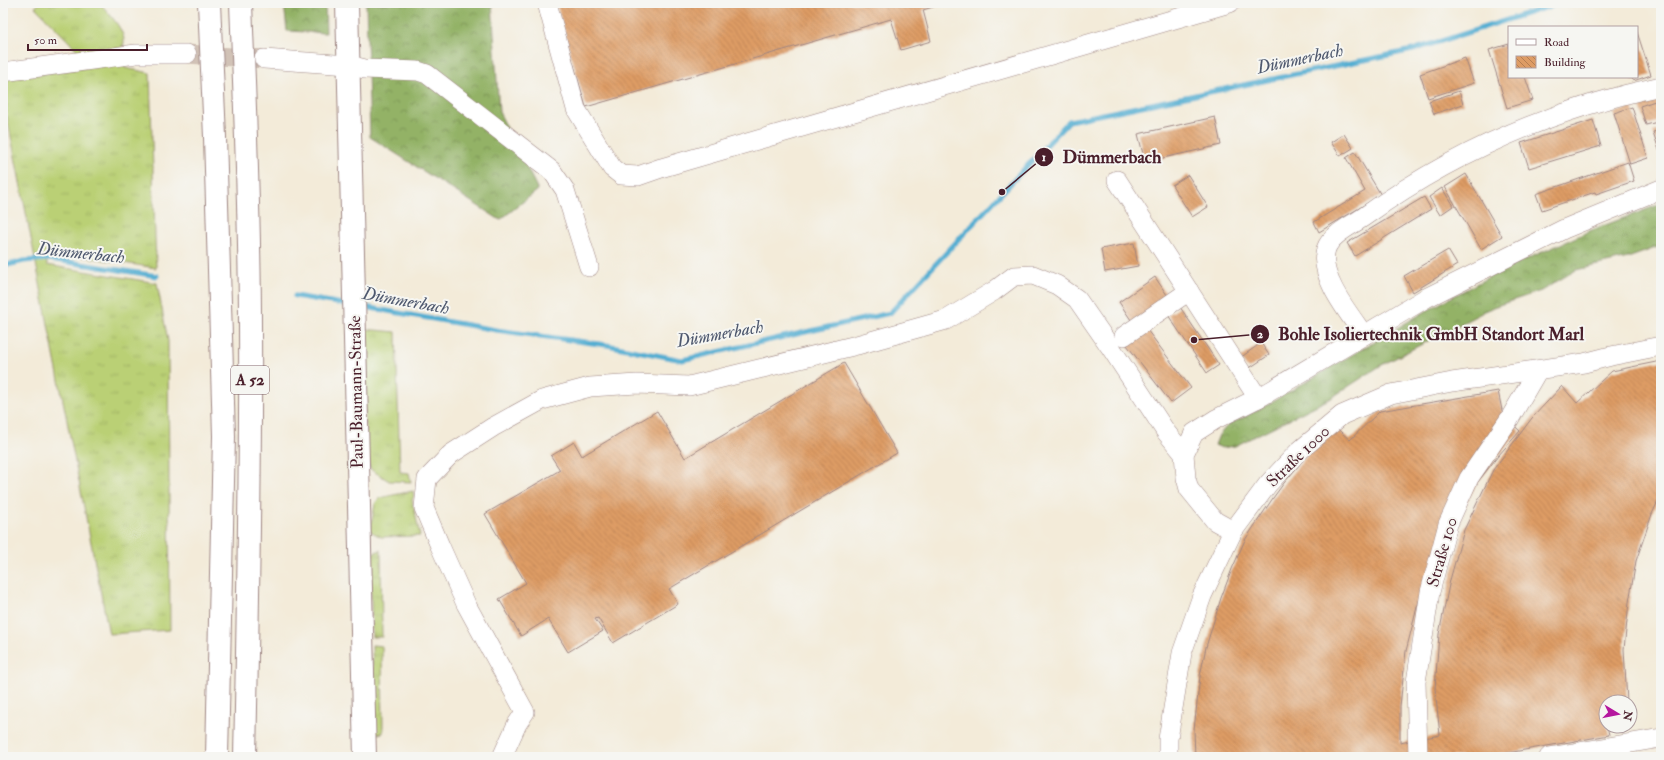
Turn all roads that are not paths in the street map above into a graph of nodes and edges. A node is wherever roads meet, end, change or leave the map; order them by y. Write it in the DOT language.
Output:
graph roads {
  1 [pos="209,3"];
  2 [pos="241,3"];
  3 [pos="347,3"];
  4 [pos="547,3"];
  5 [pos="1230,3"];
  6 [pos="187,54"];
  7 [pos="264,59"];
  8 [pos="349,65"];
  9 [pos="3,72"];
  10 [pos="1661,86"];
  11 [pos="1117,180"];
  12 [pos="1661,189"];
  13 [pos="589,267"];
  14 [pos="1189,291"];
  15 [pos="1364,335"];
  16 [pos="1124,336"];
  17 [pos="1661,346"];
  18 [pos="1538,370"];
  19 [pos="1258,398"];
  20 [pos="1184,454"];
  21 [pos="1233,531"];
  22 [pos="1661,738"];
  23 [pos="503,754"];
  24 [pos="217,757"];
  25 [pos="245,757"];
  26 [pos="365,757"];
  27 [pos="1168,757"];
  28 [pos="1418,757"];
  29 [pos="1549,757"];
  1 -- 24 [label="main road, A 52"];
  2 -- 25 [label="main road, A 52"];
  3 -- 8 [label="main road, Paul-Baumann-Straße"];
  4 -- 5 [label="street"];
  6 -- 9 [label="street"];
  7 -- 8 [label="street"];
  8 -- 13 [label="street"];
  8 -- 26 [label="main road, Paul-Baumann-Straße"];
  10 -- 15 [label="street"];
  11 -- 14 [label="street"];
  12 -- 15 [label="street"];
  14 -- 16 [label="street"];
  14 -- 19 [label="street"];
  15 -- 19 [label="street"];
  17 -- 18 [label="street, Straße 1000"];
  18 -- 21 [label="street, Straße 1000"];
  18 -- 28 [label="street, Straße 100"];
  19 -- 20 [label="street"];
  20 -- 21 [label="street"];
  20 -- 23 [label="street"];
  21 -- 27 [label="street, Straße 1000"];
  22 -- 29 [label="street"];
}
